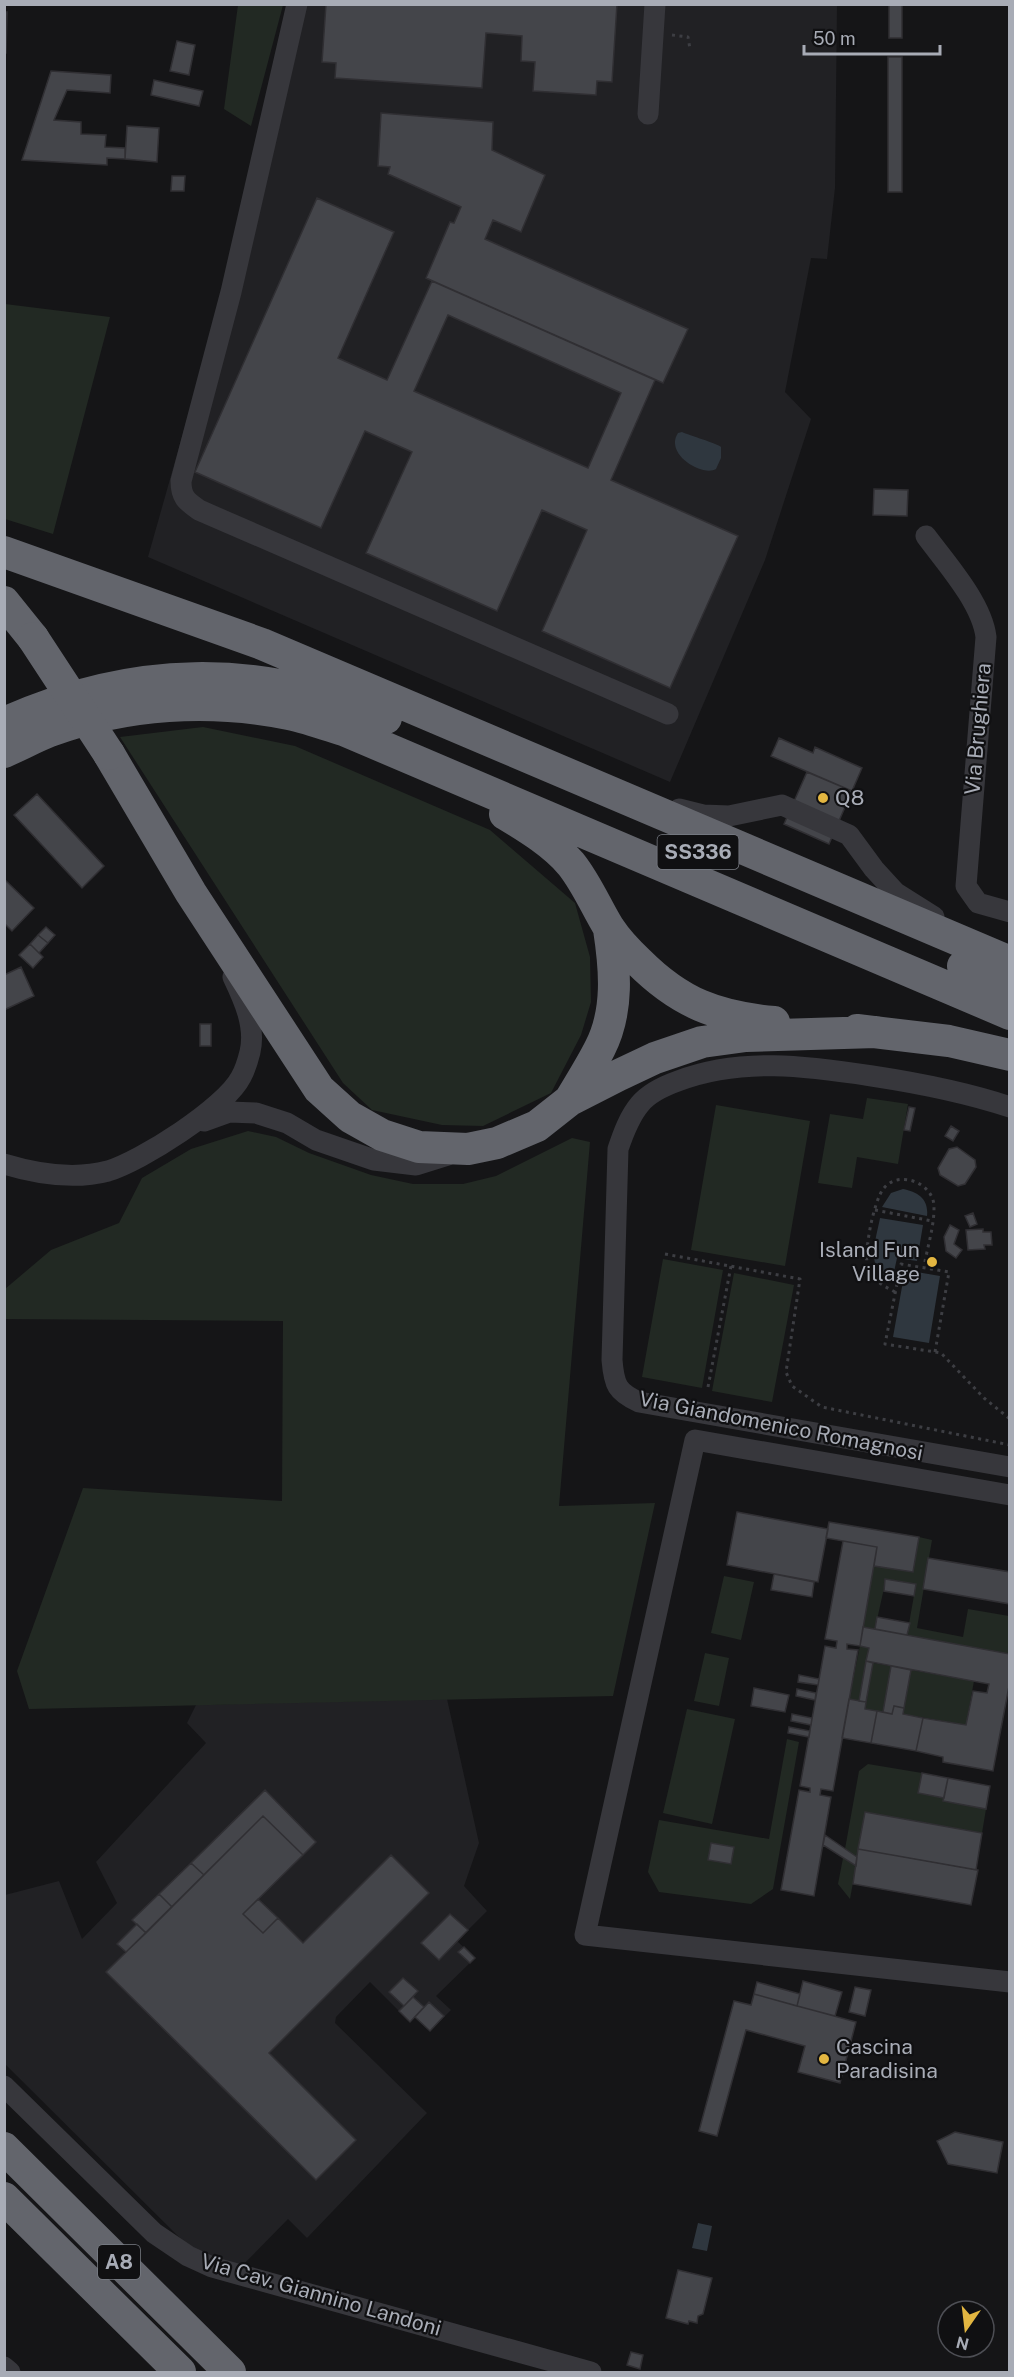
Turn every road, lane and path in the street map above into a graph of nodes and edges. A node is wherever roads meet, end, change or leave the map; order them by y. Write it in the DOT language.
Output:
graph roads {
  1 [pos="297,4"];
  2 [pos="655,4"];
  3 [pos="667,34"];
  4 [pos="690,49"];
  5 [pos="648,114"];
  6 [pos="926,536"];
  7 [pos="4,552"];
  8 [pos="4,602"];
  9 [pos="668,714"];
  10 [pos="4,723"];
  11 [pos="4,752"];
  12 [pos="428,766"];
  13 [pos="614,793"];
  14 [pos="191,892"];
  15 [pos="1010,912"];
  16 [pos="609,929"];
  17 [pos="1002,959"];
  18 [pos="1010,986"];
  19 [pos="1010,1014"];
  20 [pos="876,1032"];
  21 [pos="1006,1055"];
  22 [pos="570,1100"];
  23 [pos="1010,1107"];
  24 [pos="190,1127"];
  25 [pos="468,1149"];
  26 [pos="4,1164"];
  27 [pos="875,1210"];
  28 [pos="932,1221"];
  29 [pos="665,1254"];
  30 [pos="731,1266"];
  31 [pos="924,1268"];
  32 [pos="895,1292"];
  33 [pos="934,1352"];
  34 [pos="708,1387"];
  35 [pos="1010,1419"];
  36 [pos="1010,1444"];
  37 [pos="1010,1467"];
  38 [pos="1010,1495"];
  39 [pos="1010,1982"];
  40 [pos="4,2086"];
  41 [pos="4,2148"];
  42 [pos="4,2198"];
  43 [pos="4,2367"];
  44 [pos="10,2373"];
  45 [pos="180,2373"];
  46 [pos="230,2373"];
  47 [pos="591,2373"];
  1 -- 9 [label="street"];
  2 -- 5 [label="street"];
  3 -- 4 [label="path"];
  6 -- 15 [label="street, Via Brughiera"];
  7 -- 13 [label="highway"];
  8 -- 14 [label="highway, bridge"];
  10 -- 18 [label="highway, SS336"];
  11 -- 12 [label="highway"];
  12 -- 16 [label="highway"];
  12 -- 19 [label="highway, SS336"];
  13 -- 17 [label="highway"];
  13 -- 17 [label="street"];
  14 -- 24 [label="street"];
  14 -- 25 [label="highway"];
  16 -- 20 [label="highway"];
  16 -- 22 [label="highway"];
  20 -- 21 [label="highway"];
  20 -- 22 [label="highway"];
  22 -- 25 [label="highway"];
  23 -- 37 [label="street, Via Giandomenico Romagnosi"];
  24 -- 25 [label="street"];
  24 -- 26 [label="street"];
  27 -- 28 [label="path"];
  27 -- 28 [label="path"];
  27 -- 32 [label="path"];
  28 -- 31 [label="path"];
  29 -- 30 [label="path"];
  30 -- 34 [label="path"];
  30 -- 36 [label="path"];
  31 -- 32 [label="path"];
  31 -- 33 [label="path"];
  32 -- 33 [label="path"];
  33 -- 35 [label="path"];
  38 -- 39 [label="street"];
  40 -- 47 [label="street, Via Cav. Giannino Landoni"];
  41 -- 46 [label="highway, A8"];
  42 -- 45 [label="highway, A8"];
  43 -- 44 [label="street"];
}
